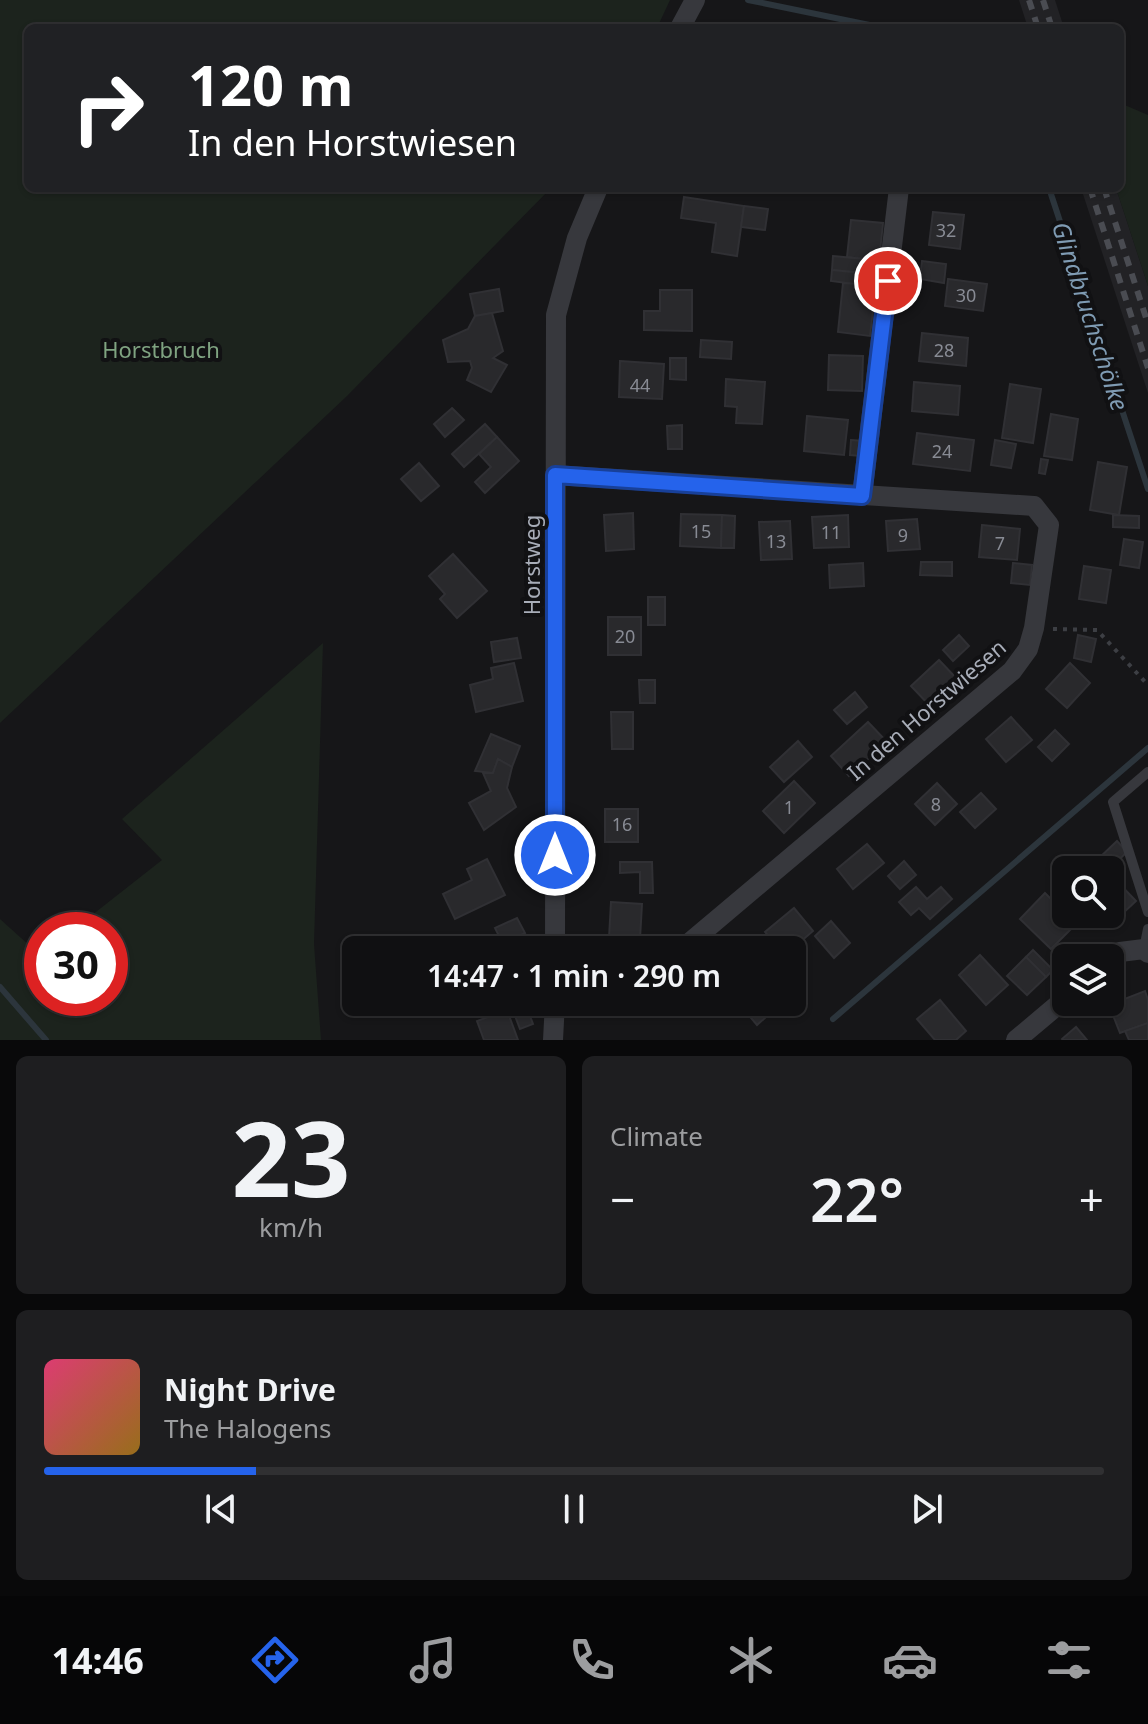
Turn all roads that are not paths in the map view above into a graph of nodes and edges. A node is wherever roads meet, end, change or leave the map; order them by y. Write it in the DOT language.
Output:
graph roads {
  1 [pos="695,0"];
  2 [pos="682,24"];
  3 [pos="596,192"];
  4 [pos="899,192"];
  5 [pos="555,475"];
  6 [pos="862,496"];
  7 [pos="1148,772"];
  8 [pos="1148,912"];
  9 [pos="555,936"];
  10 [pos="698,936"];
  11 [pos="1147,944"];
  12 [pos="1124,951"];
  13 [pos="1052,1010"];
  14 [pos="554,1016"];
  15 [pos="553,1040"];
  16 [pos="1016,1040"];
  1 -- 2 [label="street"];
  3 -- 5 [label="street, Horstweg"];
  4 -- 6 [label="street"];
  5 -- 6 [label="street, In den Horstwiesen"];
  5 -- 9 [label="street, Horstweg"];
  6 -- 10 [label="street, In den Horstwiesen"];
  7 -- 8 [label="lane"];
  11 -- 12 [label="street"];
  13 -- 16 [label="street"];
  14 -- 15 [label="street"];
}
